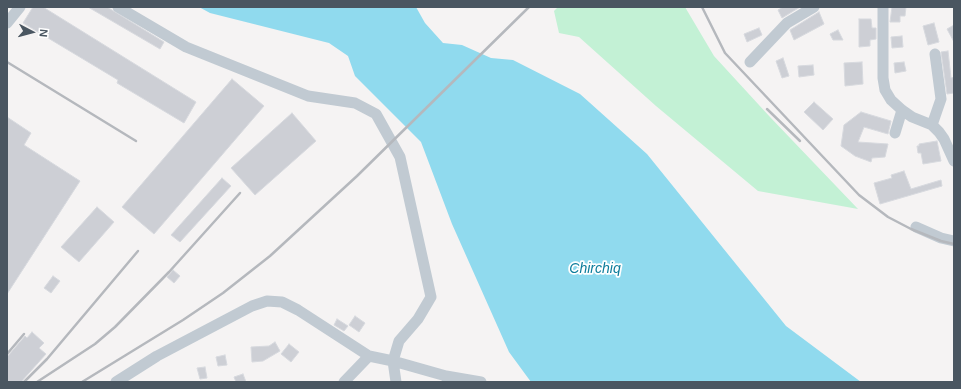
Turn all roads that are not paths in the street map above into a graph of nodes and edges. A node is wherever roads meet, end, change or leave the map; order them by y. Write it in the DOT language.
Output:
graph roads {
  1 [pos="20,7"];
  2 [pos="118,7"];
  3 [pos="814,7"];
  4 [pos="883,7"];
  5 [pos="7,23"];
  6 [pos="935,54"];
  7 [pos="750,62"];
  8 [pos="902,110"];
  9 [pos="932,125"];
  10 [pos="895,134"];
  11 [pos="954,161"];
  12 [pos="916,227"];
  13 [pos="954,241"];
  14 [pos="369,356"];
  15 [pos="394,361"];
  16 [pos="447,379"];
  17 [pos="116,382"];
  18 [pos="344,382"];
  19 [pos="396,382"];
  20 [pos="480,382"];
  1 -- 5 [label="street"];
  2 -- 15 [label="street"];
  3 -- 7 [label="street"];
  4 -- 8 [label="street"];
  6 -- 9 [label="street"];
  8 -- 9 [label="street"];
  8 -- 10 [label="street"];
  9 -- 11 [label="street"];
  12 -- 13 [label="street"];
  14 -- 15 [label="street"];
  14 -- 17 [label="street"];
  14 -- 18 [label="street"];
  15 -- 16 [label="street"];
  15 -- 19 [label="street"];
  16 -- 20 [label="street"];
}
